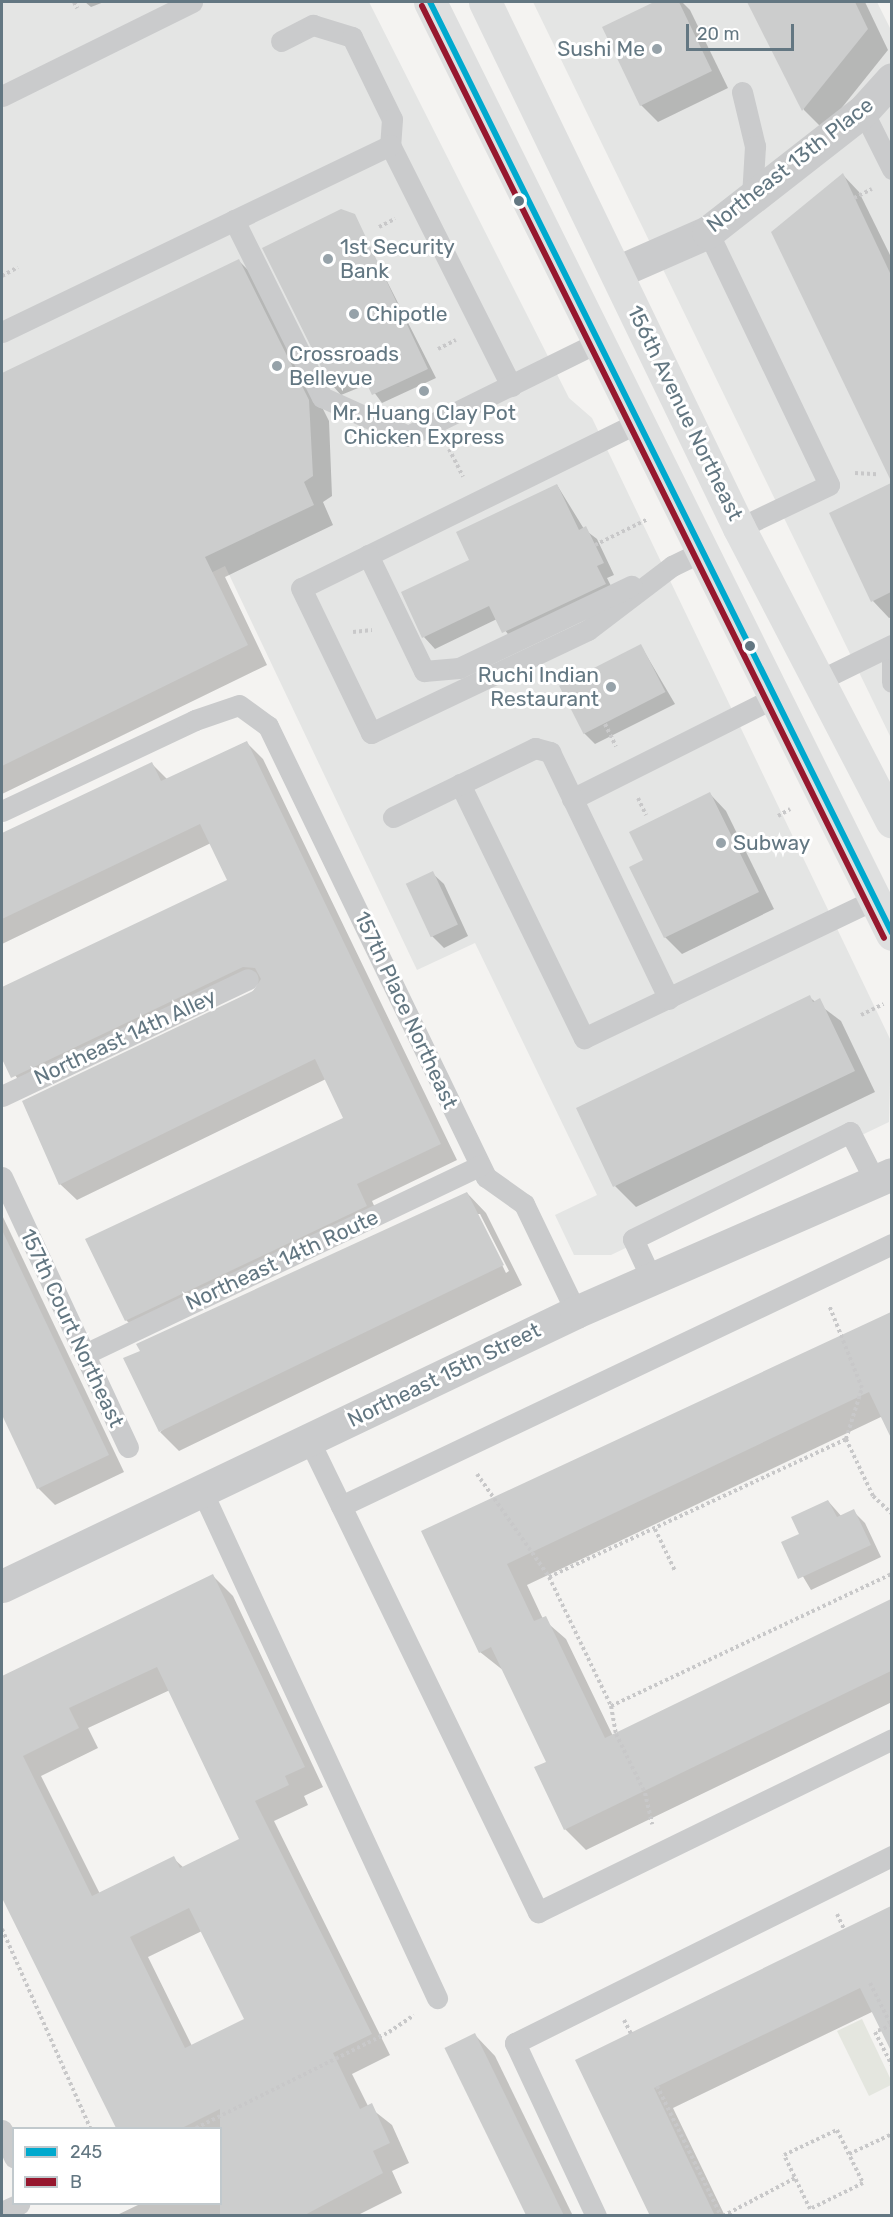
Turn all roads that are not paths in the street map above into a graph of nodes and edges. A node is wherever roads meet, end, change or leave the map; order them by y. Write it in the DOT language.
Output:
graph roads {
  1 [pos="192,2"];
  2 [pos="430,2"];
  3 [pos="485,2"];
  4 [pos="281,41"];
  5 [pos="891,80"];
  6 [pos="3,91"];
  7 [pos="742,92"];
  8 [pos="863,111"];
  9 [pos="390,145"];
  10 [pos="891,169"];
  11 [pos="752,196"];
  12 [pos="234,220"];
  13 [pos="708,232"];
  14 [pos="617,272"];
  15 [pos="2,332"];
  16 [pos="598,342"];
  17 [pos="511,386"];
  18 [pos="637,423"];
  19 [pos="739,528"];
  20 [pos="701,552"];
  21 [pos="368,555"];
  22 [pos="672,566"];
  23 [pos="891,646"];
  24 [pos="816,682"];
  25 [pos="891,682"];
  26 [pos="772,699"];
  27 [pos="460,784"];
  28 [pos="572,799"];
  29 [pos="2,811"];
  30 [pos="393,817"];
  31 [pos="891,820"];
  32 [pos="875,899"];
  33 [pos="891,934"];
  34 [pos="248,979"];
  35 [pos="669,999"];
  36 [pos="2,1096"];
  37 [pos="480,1166"];
  38 [pos="2,1177"];
  39 [pos="883,1177"];
  40 [pos="891,1244"];
  41 [pos="652,1280"];
  42 [pos="576,1312"];
  43 [pos="85,1354"];
  44 [pos="309,1440"];
  45 [pos="128,1447"];
  46 [pos="202,1491"];
  47 [pos="341,1506"];
  48 [pos="2,1586"];
  49 [pos="891,1739"];
  50 [pos="891,1856"];
  51 [pos="437,1998"];
  52 [pos="2,2130"];
  53 [pos="12,2152"];
  54 [pos="17,2205"];
  55 [pos="2,2212"];
  56 [pos="596,2216"];
  1 -- 6 [label="lane"];
  2 -- 16 [label="main road"];
  3 -- 14 [label="main road, 156th Avenue Northeast"];
  4 -- 9 [label="lane"];
  5 -- 8 [label="street, Northeast 13th Place"];
  7 -- 11 [label="lane"];
  8 -- 10 [label="lane"];
  8 -- 11 [label="street, Northeast 13th Place"];
  9 -- 12 [label="lane"];
  9 -- 17 [label="lane"];
  11 -- 13 [label="street, Northeast 13th Place"];
  12 -- 15 [label="lane"];
  12 -- 17 [label="lane"];
  13 -- 14 [label="street, Northeast 13th Place"];
  13 -- 19 [label="lane"];
  14 -- 19 [label="main road, 156th Avenue Northeast"];
  16 -- 17 [label="lane"];
  16 -- 18 [label="main road"];
  18 -- 20 [label="main road"];
  18 -- 21 [label="lane"];
  19 -- 24 [label="main road, 156th Avenue Northeast"];
  20 -- 22 [label="lane"];
  20 -- 26 [label="main road"];
  21 -- 22 [label="lane"];
  21 -- 22 [label="lane"];
  23 -- 24 [label="lane"];
  23 -- 25 [label="lane"];
  24 -- 31 [label="main road, 156th Avenue Northeast"];
  26 -- 28 [label="lane"];
  26 -- 32 [label="main road"];
  27 -- 28 [label="lane"];
  27 -- 30 [label="lane"];
  27 -- 35 [label="lane"];
  28 -- 35 [label="lane"];
  29 -- 37 [label="lane, 157th Place Northeast"];
  32 -- 33 [label="main road"];
  32 -- 35 [label="lane"];
  34 -- 36 [label="lane, Northeast 14th Alley"];
  37 -- 42 [label="lane, 157th Place Northeast"];
  37 -- 43 [label="lane, Northeast 14th Route"];
  38 -- 43 [label="lane, 157th Court Northeast"];
  39 -- 41 [label="street, Northeast 15th Street"];
  39 -- 41 [label="lane"];
  40 -- 47 [label="lane"];
  41 -- 42 [label="street, Northeast 15th Street"];
  42 -- 44 [label="street, Northeast 15th Street"];
  43 -- 45 [label="lane, 157th Court Northeast"];
  44 -- 46 [label="street, Northeast 15th Street"];
  44 -- 47 [label="lane"];
  46 -- 48 [label="street, Northeast 15th Street"];
  46 -- 51 [label="lane"];
  47 -- 49 [label="lane"];
  50 -- 56 [label="lane"];
  52 -- 53 [label="lane"];
  54 -- 55 [label="lane"];
}
